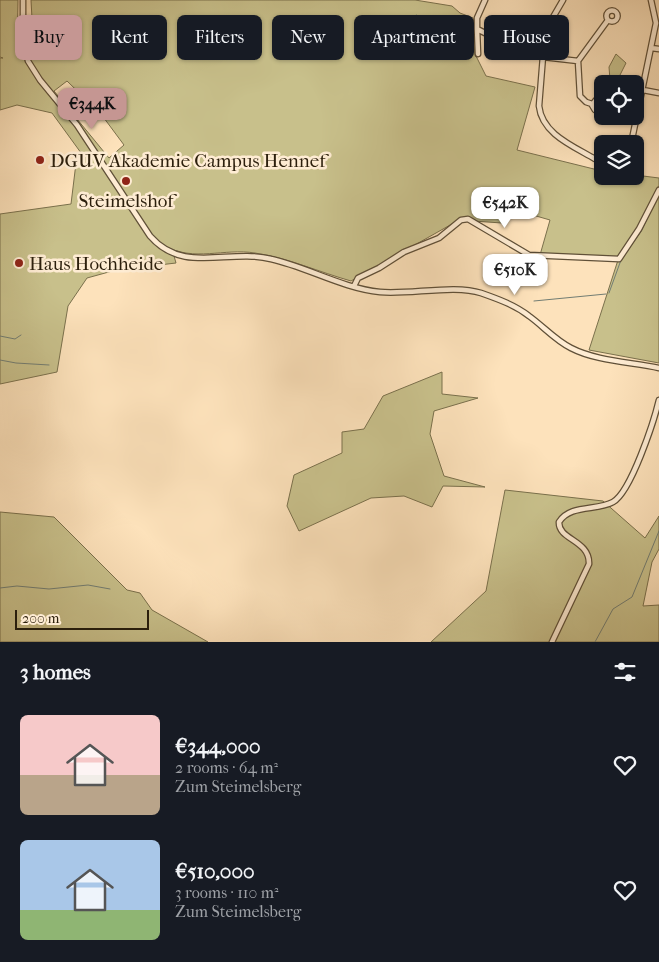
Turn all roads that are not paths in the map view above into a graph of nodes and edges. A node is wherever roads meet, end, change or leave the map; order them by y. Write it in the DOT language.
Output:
graph roads {
  1 [pos="23,0"];
  2 [pos="485,0"];
  3 [pos="563,0"];
  4 [pos="651,0"];
  5 [pos="554,15"];
  6 [pos="608,20"];
  7 [pos="476,29"];
  8 [pos="484,33"];
  9 [pos="651,48"];
  10 [pos="659,49"];
  11 [pos="478,54"];
  12 [pos="543,60"];
  13 [pos="569,60"];
  14 [pos="578,61"];
  15 [pos="644,81"];
  16 [pos="644,90"];
  17 [pos="659,93"];
  18 [pos="592,104"];
  19 [pos="594,107"];
  20 [pos="594,159"];
  21 [pos="659,190"];
  22 [pos="354,286"];
  23 [pos="659,368"];
  24 [pos="659,400"];
  25 [pos="552,642"];
  1 -- 22 [label="street"];
  2 -- 7 [label="street"];
  3 -- 5 [label="street"];
  4 -- 9 [label="street"];
  6 -- 14 [label="street"];
  7 -- 8 [label="street"];
  7 -- 11 [label="street"];
  9 -- 10 [label="street"];
  9 -- 15 [label="street"];
  12 -- 20 [label="street"];
  13 -- 14 [label="street"];
  14 -- 18 [label="street"];
  16 -- 17 [label="street"];
  18 -- 19 [label="street"];
  21 -- 22 [label="street"];
  22 -- 23 [label="street"];
  24 -- 25 [label="street"];
}
